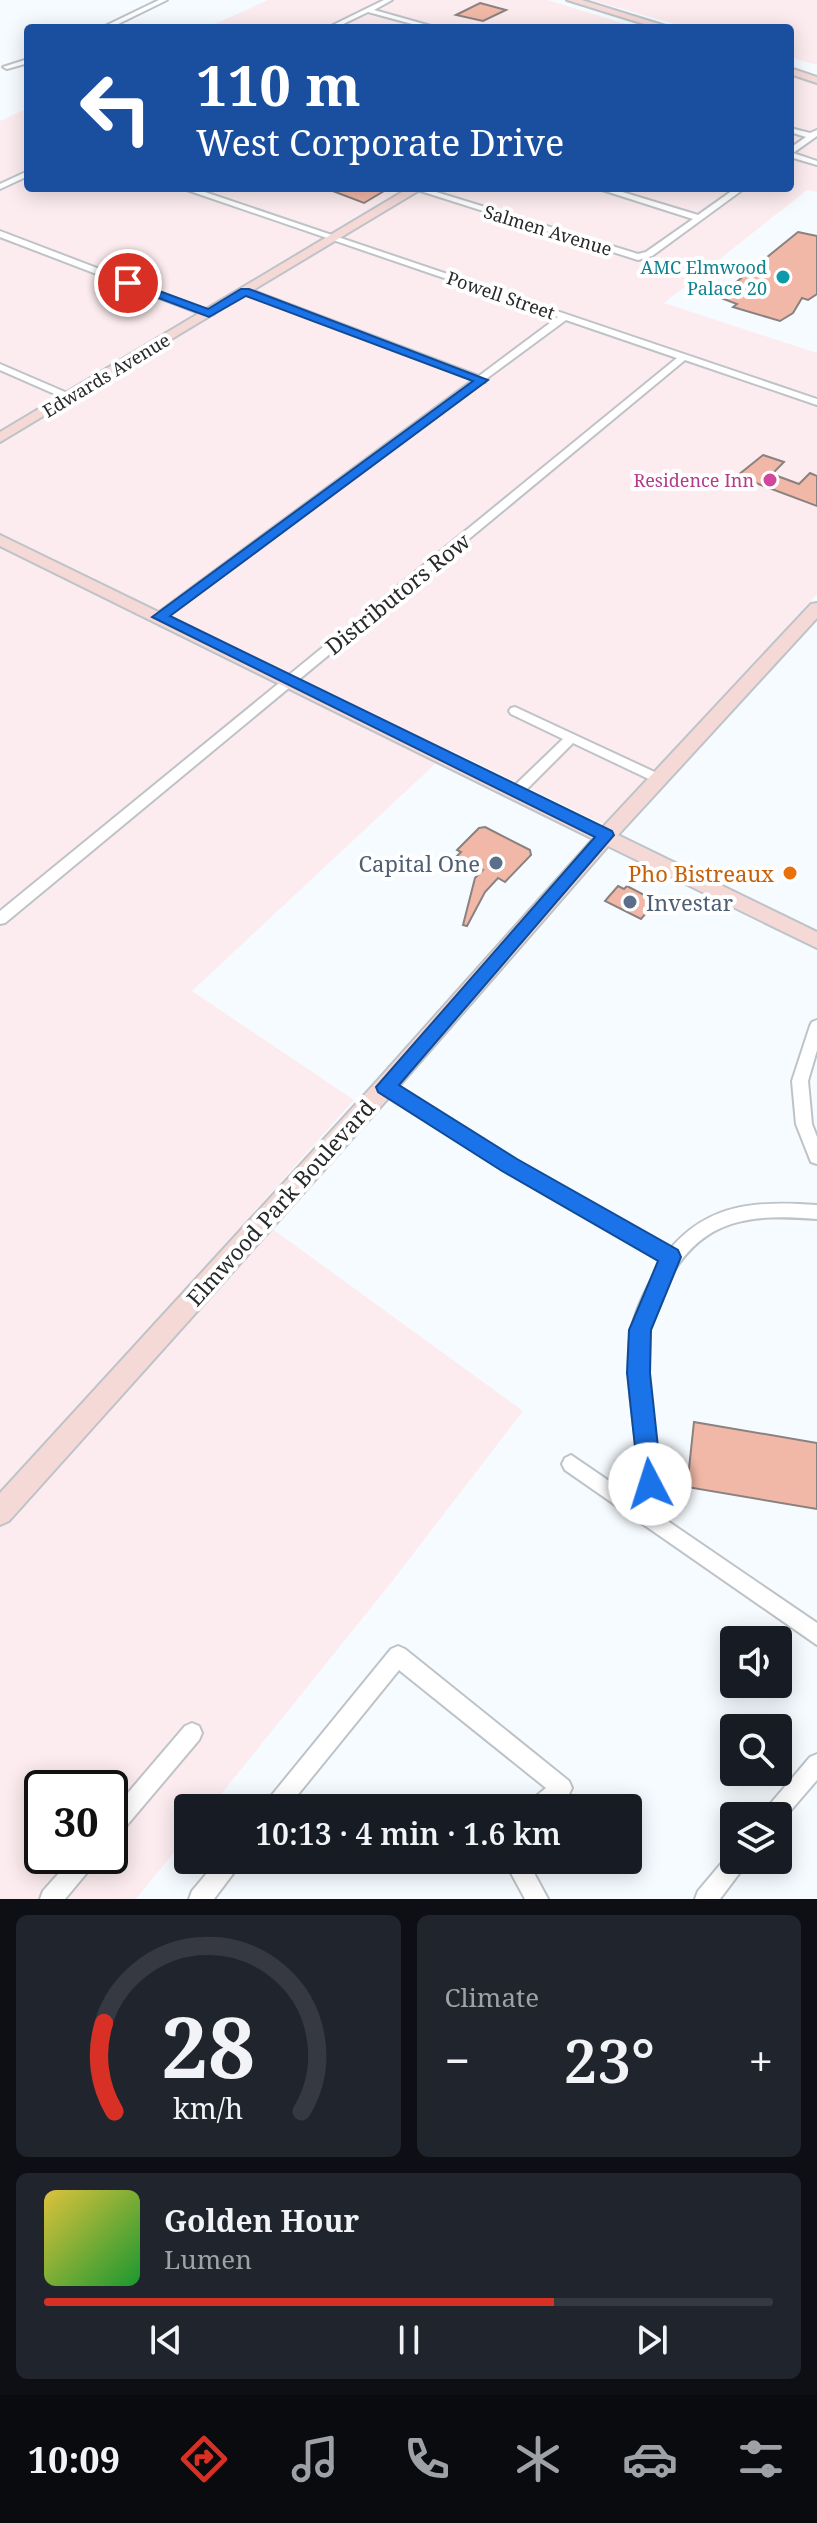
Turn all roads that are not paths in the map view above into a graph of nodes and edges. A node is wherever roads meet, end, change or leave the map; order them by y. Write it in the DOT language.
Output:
graph roads {
  1 [pos="139,0"];
  2 [pos="164,0"];
  3 [pos="389,0"];
  4 [pos="567,1"];
  5 [pos="154,4"];
  6 [pos="367,10"];
  7 [pos="112,24"];
  8 [pos="338,24"];
  9 [pos="420,24"];
  10 [pos="634,24"];
  11 [pos="652,24"];
  12 [pos="24,62"];
  13 [pos="794,66"];
  14 [pos="7,67"];
  15 [pos="794,72"];
  16 [pos="817,73"];
  17 [pos="817,80"];
  18 [pos="794,131"];
  19 [pos="814,134"];
  20 [pos="794,151"];
  21 [pos="794,155"];
  22 [pos="817,163"];
  23 [pos="24,175"];
  24 [pos="0,187"];
  25 [pos="197,192"];
  26 [pos="409,192"];
  27 [pos="429,192"];
  28 [pos="613,192"];
  29 [pos="736,192"];
  30 [pos="700,218"];
  31 [pos="0,234"];
  32 [pos="334,238"];
  33 [pos="245,291"];
  34 [pos="209,314"];
  35 [pos="564,317"];
  36 [pos="683,357"];
  37 [pos="0,367"];
  38 [pos="482,380"];
  39 [pos="69,397"];
  40 [pos="817,402"];
  41 [pos="0,438"];
  42 [pos="0,540"];
  43 [pos="817,608"];
  44 [pos="159,617"];
  45 [pos="290,681"];
  46 [pos="515,711"];
  47 [pos="571,738"];
  48 [pos="657,778"];
  49 [pos="517,791"];
  50 [pos="606,835"];
  51 [pos="0,919"];
  52 [pos="817,941"];
  53 [pos="817,1026"];
  54 [pos="385,1087"];
  55 [pos="817,1157"];
  56 [pos="817,1212"];
  57 [pos="670,1257"];
  58 [pos="571,1464"];
  59 [pos="650,1484"];
  60 [pos="0,1512"];
  61 [pos="817,1635"];
  62 [pos="192,1733"];
  63 [pos="817,1764"];
  64 [pos="285,1794"];
  65 [pos="554,1794"];
  66 [pos="785,1802"];
  67 [pos="128,1809"];
  68 [pos="73,1874"];
  69 [pos="220,1874"];
  70 [pos="523,1874"];
  71 [pos="726,1874"];
  72 [pos="51,1899"];
  73 [pos="200,1899"];
  74 [pos="537,1899"];
  75 [pos="706,1899"];
  1 -- 5 [label="street"];
  2 -- 5 [label="street"];
  3 -- 6 [label="street"];
  4 -- 10 [label="street"];
  4 -- 11 [label="street"];
  5 -- 7 [label="street"];
  6 -- 8 [label="street"];
  6 -- 9 [label="street"];
  12 -- 14 [label="street"];
  13 -- 16 [label="street"];
  15 -- 17 [label="street"];
  18 -- 19 [label="street"];
  19 -- 20 [label="street"];
  21 -- 22 [label="street"];
  23 -- 24 [label="street"];
  25 -- 32 [label="street, Powell Street"];
  26 -- 32 [label="street, Edwards Avenue"];
  27 -- 30 [label="street, Salmen Avenue"];
  28 -- 30 [label="street"];
  29 -- 30 [label="street"];
  31 -- 34 [label="street"];
  32 -- 33 [label="street, Edwards Avenue"];
  32 -- 35 [label="street, Powell Street"];
  33 -- 34 [label="street, Edwards Avenue"];
  33 -- 38 [label="street"];
  34 -- 39 [label="street, Edwards Avenue"];
  35 -- 36 [label="street, Powell Street"];
  35 -- 38 [label="street"];
  36 -- 40 [label="street, Powell Street"];
  36 -- 45 [label="street, Distributors Row"];
  37 -- 39 [label="street"];
  38 -- 44 [label="street"];
  39 -- 41 [label="street, Edwards Avenue"];
  42 -- 44 [label="street"];
  43 -- 48 [label="street, Elmwood Park Boulevard"];
  44 -- 45 [label="street"];
  45 -- 49 [label="street"];
  45 -- 51 [label="street, Distributors Row"];
  46 -- 47 [label="street"];
  47 -- 48 [label="street"];
  47 -- 49 [label="street"];
  48 -- 50 [label="street, Elmwood Park Boulevard"];
  49 -- 50 [label="street"];
  50 -- 52 [label="street"];
  50 -- 54 [label="street, Elmwood Park Boulevard"];
  53 -- 55 [label="street"];
  54 -- 57 [label="street"];
  54 -- 60 [label="street, Elmwood Park Boulevard"];
  56 -- 57 [label="street"];
  57 -- 59 [label="street"];
  58 -- 61 [label="street"];
  62 -- 67 [label="street"];
  63 -- 66 [label="street"];
  64 -- 65 [label="street"];
  68 -- 72 [label="street"];
  69 -- 73 [label="street"];
  70 -- 74 [label="street"];
  71 -- 75 [label="street"];
}
